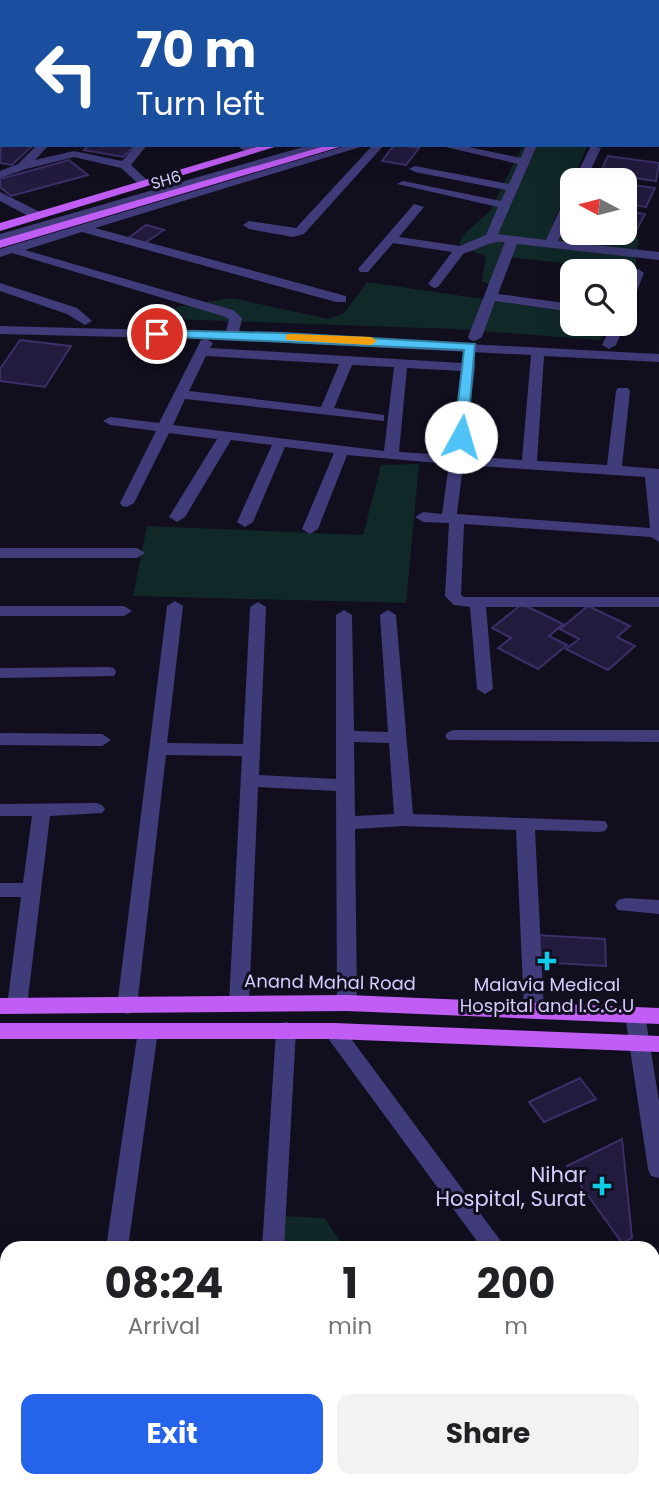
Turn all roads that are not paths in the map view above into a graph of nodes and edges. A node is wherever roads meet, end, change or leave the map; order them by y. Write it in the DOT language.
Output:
graph roads {
  1 [pos="42,147"];
  2 [pos="82,147"];
  3 [pos="140,147"];
  4 [pos="244,147"];
  5 [pos="269,147"];
  6 [pos="298,147"];
  7 [pos="316,147"];
  8 [pos="334,147"];
  9 [pos="355,147"];
  10 [pos="377,147"];
  11 [pos="452,147"];
  12 [pos="531,147"];
  13 [pos="595,148"];
  14 [pos="253,152"];
  15 [pos="74,154"];
  16 [pos="524,162"];
  17 [pos="125,165"];
  18 [pos="22,166"];
  19 [pos="586,168"];
  20 [pos="415,169"];
  21 [pos="3,173"];
  22 [pos="145,184"];
  23 [pos="403,184"];
  24 [pos="513,188"];
  25 [pos="0,196"];
  26 [pos="505,205"];
  27 [pos="418,208"];
  28 [pos="2,212"];
  29 [pos="22,215"];
  30 [pos="38,216"];
  31 [pos="560,223"];
  32 [pos="70,225"];
  33 [pos="249,225"];
  34 [pos="0,227"];
  35 [pos="83,229"];
  36 [pos="0,233"];
  37 [pos="491,237"];
  38 [pos="0,238"];
  39 [pos="390,239"];
  40 [pos="512,240"];
  41 [pos="550,244"];
  42 [pos="4,249"];
  43 [pos="460,250"];
  44 [pos="659,256"];
  45 [pos="364,269"];
  46 [pos="434,284"];
  47 [pos="0,287"];
  48 [pos="490,297"];
  49 [pos="341,299"];
  50 [pos="560,306"];
  51 [pos="0,319"];
  52 [pos="85,321"];
  53 [pos="0,330"];
  54 [pos="234,331"];
  55 [pos="210,335"];
  56 [pos="613,336"];
  57 [pos="473,342"];
  58 [pos="609,345"];
  59 [pos="659,348"];
  60 [pos="538,351"];
  61 [pos="201,352"];
  62 [pos="659,358"];
  63 [pos="347,360"];
  64 [pos="401,363"];
  65 [pos="468,367"];
  66 [pos="623,391"];
  67 [pos="181,394"];
  68 [pos="326,412"];
  69 [pos="379,418"];
  70 [pos="110,421"];
  71 [pos="165,428"];
  72 [pos="226,436"];
  73 [pos="280,443"];
  74 [pos="342,450"];
  75 [pos="391,456"];
  76 [pos="458,460"];
  77 [pos="529,464"];
  78 [pos="614,469"];
  79 [pos="656,473"];
  80 [pos="127,503"];
  81 [pos="177,517"];
  82 [pos="423,517"];
  83 [pos="453,519"];
  84 [pos="245,522"];
  85 [pos="310,529"];
  86 [pos="658,535"];
  87 [pos="137,552"];
  88 [pos="0,553"];
  89 [pos="659,601"];
  90 [pos="478,604"];
  91 [pos="175,606"];
  92 [pos="258,607"];
  93 [pos="0,611"];
  94 [pos="124,611"];
  95 [pos="344,615"];
  96 [pos="388,615"];
  97 [pos="0,673"];
  98 [pos="108,673"];
  99 [pos="485,689"];
  100 [pos="344,736"];
  101 [pos="454,736"];
  102 [pos="659,736"];
  103 [pos="398,738"];
  104 [pos="0,739"];
  105 [pos="102,740"];
  106 [pos="159,749"];
  107 [pos="252,750"];
  108 [pos="251,781"];
  109 [pos="344,785"];
  110 [pos="96,808"];
  111 [pos="42,809"];
  112 [pos="0,810"];
  113 [pos="404,820"];
  114 [pos="344,823"];
  115 [pos="525,824"];
  116 [pos="599,826"];
  117 [pos="0,890"];
  118 [pos="32,890"];
  119 [pos="625,905"];
  120 [pos="659,907"];
  121 [pos="239,1003"];
  122 [pos="347,1003"];
  123 [pos="9,1006"];
  124 [pos="127,1006"];
  125 [pos="534,1011"];
  126 [pos="635,1015"];
  127 [pos="659,1016"];
  128 [pos="286,1030"];
  129 [pos="0,1031"];
  130 [pos="148,1031"];
  131 [pos="334,1031"];
  132 [pos="649,1044"];
  133 [pos="659,1169"];
  134 [pos="118,1241"];
  135 [pos="273,1241"];
  136 [pos="490,1241"];
  1 -- 18 [label="street"];
  2 -- 15 [label="street"];
  3 -- 17 [label="street"];
  4 -- 14 [label="street"];
  5 -- 14 [label="main road"];
  6 -- 36 [label="street"];
  7 -- 38 [label="street"];
  8 -- 32 [label="main road, SH6"];
  9 -- 35 [label="street"];
  10 -- 33 [label="street"];
  11 -- 16 [label="street"];
  12 -- 16 [label="street"];
  13 -- 19 [label="street"];
  14 -- 22 [label="main road"];
  15 -- 17 [label="street"];
  15 -- 18 [label="street"];
  16 -- 24 [label="street"];
  17 -- 22 [label="street"];
  18 -- 21 [label="street"];
  20 -- 24 [label="street"];
  22 -- 30 [label="main road"];
  23 -- 26 [label="street"];
  24 -- 26 [label="street"];
  25 -- 29 [label="street"];
  26 -- 37 [label="street"];
  27 -- 39 [label="street"];
  28 -- 29 [label="street"];
  29 -- 30 [label="street"];
  29 -- 34 [label="main road"];
  31 -- 41 [label="street"];
  32 -- 35 [label="street"];
  32 -- 42 [label="main road, SH6"];
  35 -- 42 [label="street"];
  35 -- 49 [label="street"];
  37 -- 40 [label="street"];
  37 -- 43 [label="street"];
  39 -- 43 [label="street"];
  39 -- 45 [label="street"];
  40 -- 41 [label="street"];
  40 -- 48 [label="street"];
  41 -- 44 [label="street"];
  42 -- 54 [label="street"];
  43 -- 46 [label="street"];
  47 -- 52 [label="street"];
  48 -- 50 [label="street"];
  48 -- 57 [label="street"];
  51 -- 52 [label="street"];
  52 -- 54 [label="street"];
  53 -- 55 [label="street"];
  54 -- 55 [label="street"];
  54 -- 57 [label="street"];
  55 -- 61 [label="street"];
  56 -- 58 [label="street"];
  57 -- 58 [label="street"];
  57 -- 60 [label="street"];
  57 -- 65 [label="street"];
  58 -- 59 [label="street"];
  60 -- 62 [label="street"];
  60 -- 77 [label="street"];
  61 -- 63 [label="street"];
  61 -- 67 [label="street"];
  63 -- 64 [label="street"];
  63 -- 68 [label="street"];
  64 -- 65 [label="street"];
  64 -- 75 [label="street"];
  65 -- 76 [label="street"];
  66 -- 78 [label="street"];
  67 -- 68 [label="street"];
  67 -- 71 [label="street"];
  68 -- 69 [label="street"];
  70 -- 71 [label="street"];
  71 -- 72 [label="street"];
  71 -- 80 [label="street"];
  72 -- 73 [label="street"];
  72 -- 81 [label="street"];
  73 -- 74 [label="street"];
  73 -- 84 [label="street"];
  74 -- 75 [label="street"];
  74 -- 85 [label="street"];
  75 -- 76 [label="street"];
  76 -- 77 [label="street"];
  76 -- 83 [label="street"];
  77 -- 78 [label="street"];
  78 -- 79 [label="street"];
  79 -- 86 [label="street"];
  82 -- 83 [label="street"];
  83 -- 86 [label="street"];
  83 -- 90 [label="street"];
  87 -- 88 [label="street"];
  89 -- 90 [label="street"];
  90 -- 99 [label="street"];
  91 -- 106 [label="street"];
  92 -- 107 [label="street"];
  93 -- 94 [label="street"];
  95 -- 100 [label="street"];
  96 -- 103 [label="street"];
  97 -- 98 [label="street"];
  100 -- 103 [label="street"];
  100 -- 109 [label="street"];
  101 -- 102 [label="street"];
  103 -- 113 [label="street"];
  104 -- 105 [label="street"];
  106 -- 107 [label="street"];
  106 -- 124 [label="street"];
  107 -- 108 [label="street"];
  108 -- 109 [label="street"];
  108 -- 121 [label="street"];
  109 -- 114 [label="street"];
  110 -- 111 [label="street"];
  111 -- 112 [label="street"];
  111 -- 118 [label="street"];
  113 -- 114 [label="street"];
  113 -- 115 [label="street"];
  114 -- 122 [label="street"];
  115 -- 116 [label="street"];
  115 -- 125 [label="street"];
  117 -- 118 [label="street"];
  118 -- 123 [label="street"];
  119 -- 120 [label="street"];
  121 -- 122 [label="main road, Anand Mahal Road"];
  121 -- 124 [label="main road, Anand Mahal Road"];
  122 -- 125 [label="main road, Anand Mahal Road"];
  123 -- 124 [label="main road, Anand Mahal Road"];
  125 -- 126 [label="main road, Anand Mahal Road"];
  126 -- 127 [label="main road, Anand Mahal Road"];
  126 -- 132 [label="street"];
  128 -- 130 [label="main road"];
  128 -- 131 [label="main road"];
  128 -- 135 [label="street"];
  129 -- 130 [label="main road"];
  130 -- 134 [label="street"];
  131 -- 132 [label="main road"];
  131 -- 136 [label="street"];
  132 -- 133 [label="street"];
}
